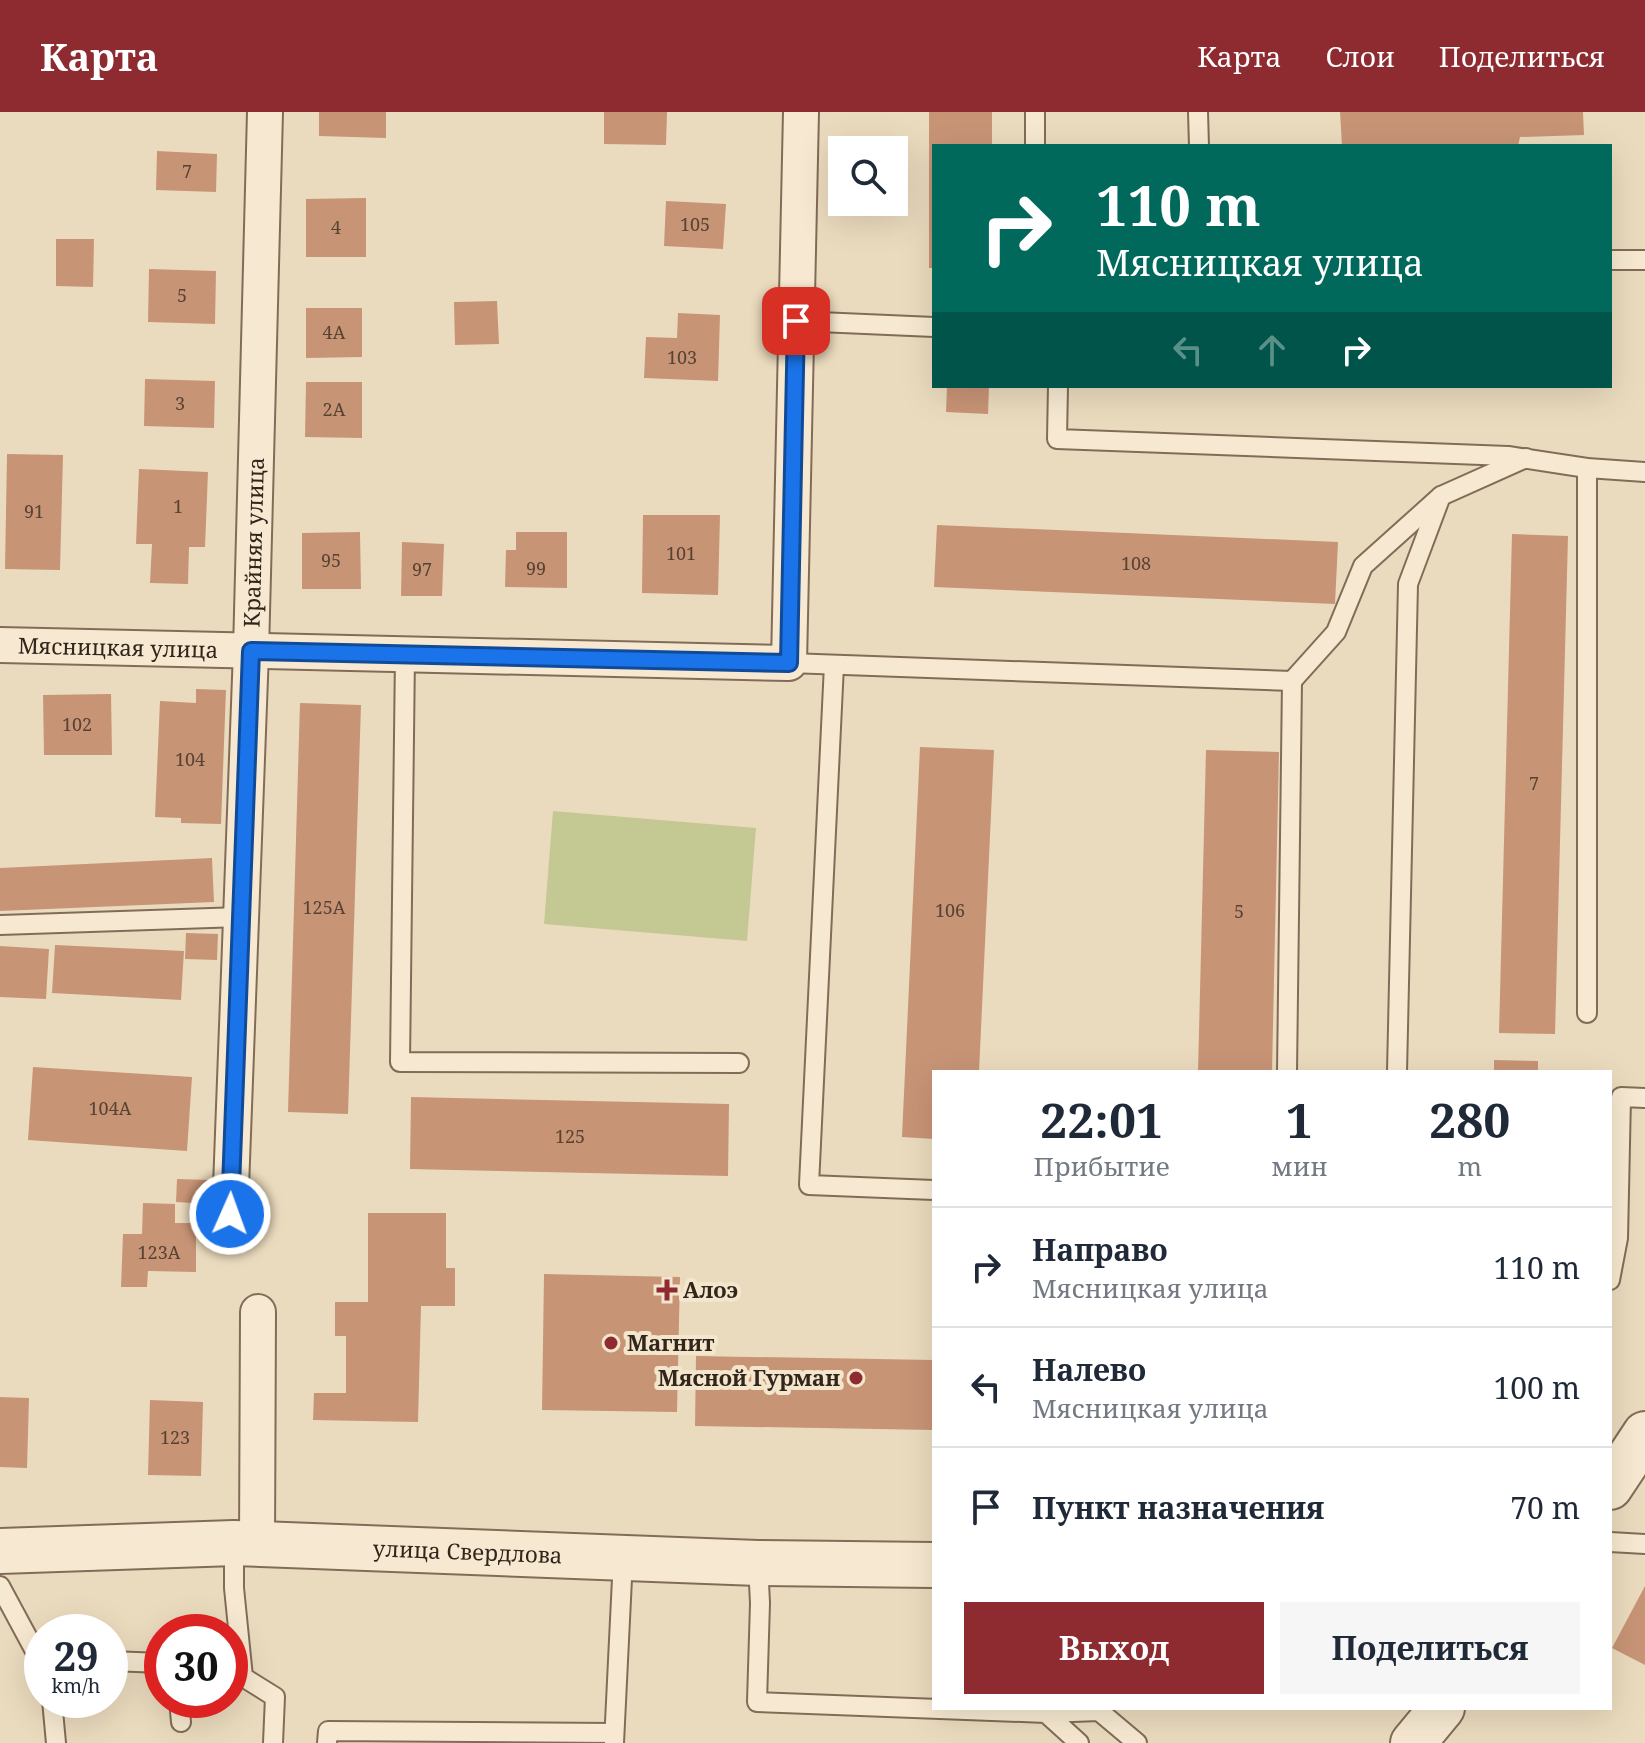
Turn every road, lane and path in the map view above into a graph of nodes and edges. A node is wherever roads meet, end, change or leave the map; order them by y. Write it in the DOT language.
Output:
graph roads {
  1 [pos="265,112"];
  2 [pos="801,112"];
  3 [pos="1035,112"];
  4 [pos="1198,112"];
  5 [pos="1035,144"];
  6 [pos="1199,144"];
  7 [pos="1612,260"];
  8 [pos="1645,260"];
  9 [pos="796,321"];
  10 [pos="932,327"];
  11 [pos="1058,388"];
  12 [pos="1526,458"];
  13 [pos="1587,468"];
  14 [pos="1645,472"];
  15 [pos="1441,496"];
  16 [pos="0,645"];
  17 [pos="251,651"];
  18 [pos="405,655"];
  19 [pos="789,663"];
  20 [pos="834,665"];
  21 [pos="1292,681"];
  22 [pos="241,917"];
  23 [pos="0,925"];
  24 [pos="1587,1013"];
  25 [pos="739,1063"];
  26 [pos="1287,1070"];
  27 [pos="1397,1070"];
  28 [pos="1645,1098"];
  29 [pos="932,1190"];
  30 [pos="230,1214"];
  31 [pos="1612,1270"];
  32 [pos="258,1312"];
  33 [pos="1645,1434"];
  34 [pos="1612,1484"];
  35 [pos="1612,1542"];
  36 [pos="246,1544"];
  37 [pos="1645,1544"];
  38 [pos="0,1551"];
  39 [pos="623,1558"];
  40 [pos="758,1563"];
  41 [pos="932,1565"];
  42 [pos="0,1586"];
  43 [pos="24,1631"];
  44 [pos="932,1709"];
  45 [pos="967,1710"];
  46 [pos="1046,1713"];
  47 [pos="54,1718"];
  48 [pos="181,1718"];
  49 [pos="181,1722"];
  50 [pos="614,1738"];
  51 [pos="56,1743"];
  52 [pos="273,1743"];
  53 [pos="327,1743"];
  54 [pos="1079,1743"];
  55 [pos="1137,1743"];
  1 -- 17 [label="street, Крайняя улица"];
  2 -- 9 [label="street"];
  3 -- 5 [label="lane"];
  4 -- 6 [label="lane"];
  7 -- 8 [label="lane"];
  9 -- 10 [label="lane"];
  9 -- 19 [label="street"];
  11 -- 12 [label="lane"];
  12 -- 13 [label="lane"];
  12 -- 15 [label="lane"];
  13 -- 14 [label="lane"];
  13 -- 24 [label="lane"];
  15 -- 21 [label="lane"];
  15 -- 27 [label="lane"];
  16 -- 17 [label="street, Мясницкая улица"];
  17 -- 18 [label="street, Мясницкая улица"];
  17 -- 22 [label="street, Крайняя улица"];
  18 -- 19 [label="street, Мясницкая улица"];
  18 -- 25 [label="lane"];
  19 -- 20 [label="lane"];
  20 -- 21 [label="lane"];
  20 -- 29 [label="lane"];
  21 -- 26 [label="lane"];
  22 -- 23 [label="lane"];
  22 -- 30 [label="street, Крайняя улица"];
  28 -- 31 [label="lane"];
  32 -- 36 [label="street"];
  33 -- 34 [label="street"];
  35 -- 37 [label="lane"];
  36 -- 38 [label="street, улица Свердлова"];
  36 -- 39 [label="street, улица Свердлова"];
  36 -- 52 [label="lane"];
  39 -- 40 [label="street, улица Свердлова"];
  39 -- 50 [label="lane"];
  40 -- 41 [label="street, улица Свердлова"];
  40 -- 44 [label="lane"];
  42 -- 43 [label="lane"];
  45 -- 46 [label="lane"];
  46 -- 54 [label="lane"];
  46 -- 55 [label="lane"];
  47 -- 51 [label="lane"];
  48 -- 49 [label="lane"];
  50 -- 53 [label="lane"];
}
